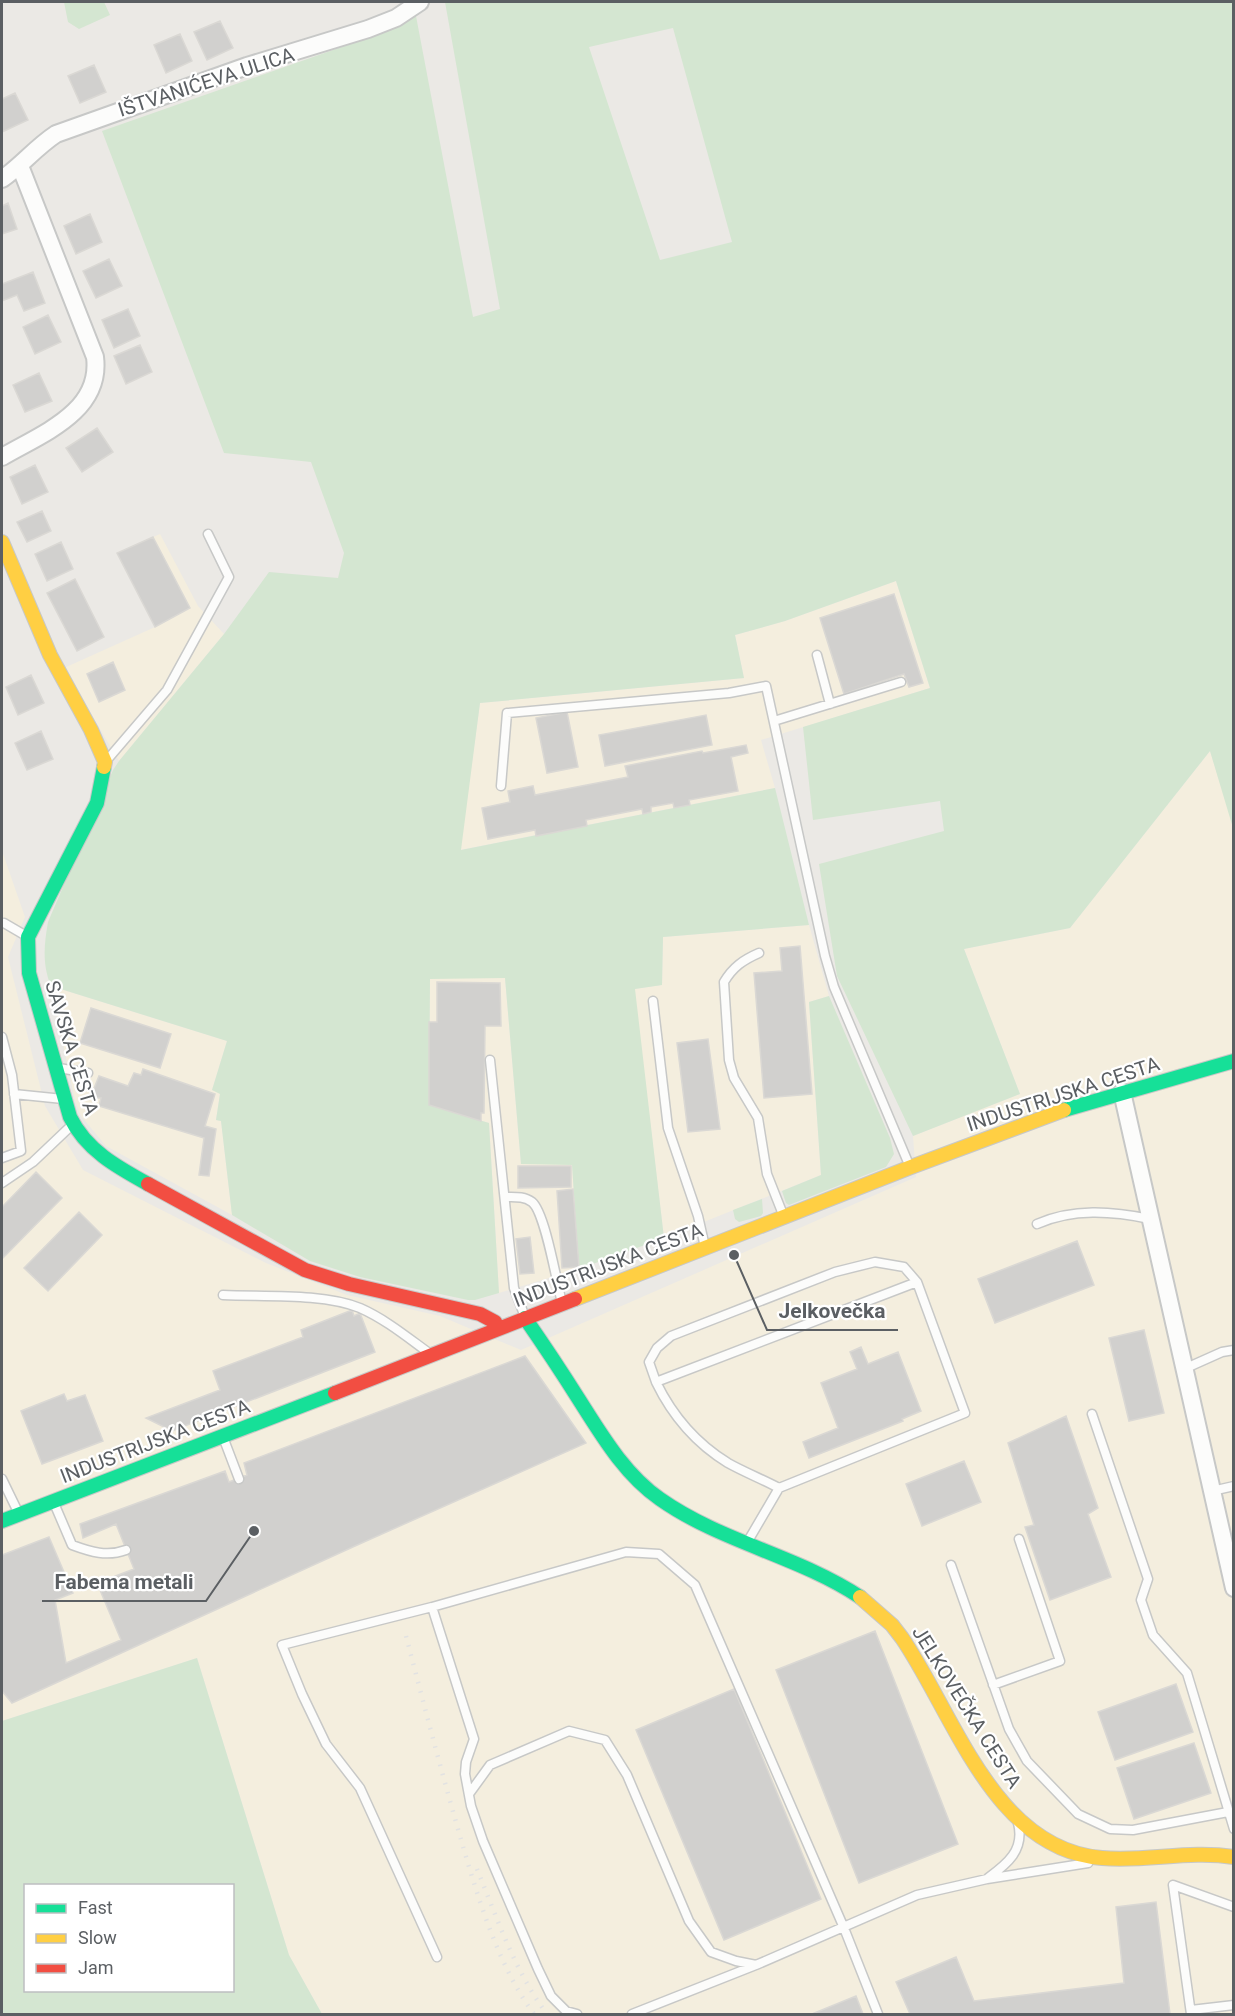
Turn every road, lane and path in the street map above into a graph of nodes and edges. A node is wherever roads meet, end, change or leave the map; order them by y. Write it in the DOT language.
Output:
graph roads {
  1 [pos="420,2"];
  2 [pos="21,166"];
  3 [pos="2,179"];
  4 [pos="2,457"];
  5 [pos="208,534"];
  6 [pos="2,542"];
  7 [pos="817,655"];
  8 [pos="901,682"];
  9 [pos="830,704"];
  10 [pos="774,721"];
  11 [pos="105,762"];
  12 [pos="501,786"];
  13 [pos="4,923"];
  14 [pos="28,937"];
  15 [pos="759,953"];
  16 [pos="653,1001"];
  17 [pos="2,1037"];
  18 [pos="490,1060"];
  19 [pos="1233,1061"];
  20 [pos="56,1067"];
  21 [pos="88,1073"];
  22 [pos="1122,1092"];
  23 [pos="14,1094"];
  24 [pos="63,1099"];
  25 [pos="73,1124"];
  26 [pos="2,1158"];
  27 [pos="911,1167"];
  28 [pos="2,1183"];
  29 [pos="505,1197"];
  30 [pos="784,1217"];
  31 [pos="1150,1218"];
  32 [pos="1037,1224"];
  33 [pos="705,1248"];
  34 [pos="917,1282"];
  35 [pos="223,1295"];
  36 [pos="562,1303"];
  37 [pos="525,1318"];
  38 [pos="498,1329"];
  39 [pos="1233,1350"];
  40 [pos="432,1355"];
  41 [pos="1184,1370"];
  42 [pos="656,1382"];
  43 [pos="1092,1414"];
  44 [pos="223,1437"];
  45 [pos="2,1479"];
  46 [pos="238,1479"];
  47 [pos="1233,1486"];
  48 [pos="779,1488"];
  49 [pos="1212,1491"];
  50 [pos="54,1501"];
  51 [pos="19,1514"];
  52 [pos="2,1521"];
  53 [pos="1018,1539"];
  54 [pos="748,1542"];
  55 [pos="126,1550"];
  56 [pos="951,1565"];
  57 [pos="1233,1588"];
  58 [pos="432,1607"];
  59 [pos="993,1685"];
  60 [pos="469,1794"];
  61 [pos="1228,1812"];
  62 [pos="1016,1817"];
  63 [pos="1233,1829"];
  64 [pos="1233,1857"];
  65 [pos="1107,1860"];
  66 [pos="987,1879"];
  67 [pos="1233,1907"];
  68 [pos="844,1928"];
  69 [pos="437,1957"];
  70 [pos="756,1965"];
  71 [pos="1233,2005"];
  72 [pos="652,2011"];
  73 [pos="1191,2012"];
  74 [pos="577,2014"];
  75 [pos="632,2014"];
  76 [pos="878,2014"];
  1 -- 2 [label="street, IŠTVANIĆEVA ULICA"];
  2 -- 3 [label="street, IŠTVANIĆEVA ULICA"];
  2 -- 4 [label="street"];
  5 -- 11 [label="lane"];
  6 -- 11 [label="street"];
  7 -- 9 [label="lane"];
  8 -- 9 [label="lane"];
  9 -- 10 [label="lane"];
  10 -- 12 [label="lane"];
  10 -- 27 [label="lane"];
  11 -- 14 [label="street"];
  13 -- 14 [label="lane"];
  14 -- 20 [label="street, SAVSKA CESTA"];
  15 -- 30 [label="lane"];
  16 -- 33 [label="lane"];
  17 -- 23 [label="lane"];
  18 -- 29 [label="lane"];
  19 -- 22 [label="street, INDUSTRIJSKA CESTA"];
  20 -- 21 [label="lane"];
  20 -- 24 [label="street, SAVSKA CESTA"];
  22 -- 27 [label="street, INDUSTRIJSKA CESTA"];
  22 -- 31 [label="street"];
  23 -- 24 [label="lane"];
  23 -- 26 [label="lane"];
  24 -- 25 [label="street, SAVSKA CESTA"];
  25 -- 28 [label="lane"];
  25 -- 38 [label="street, SAVSKA CESTA"];
  27 -- 30 [label="street, INDUSTRIJSKA CESTA"];
  29 -- 36 [label="lane"];
  29 -- 37 [label="lane"];
  30 -- 33 [label="street, INDUSTRIJSKA CESTA"];
  31 -- 32 [label="lane"];
  31 -- 41 [label="street"];
  33 -- 36 [label="street, INDUSTRIJSKA CESTA"];
  34 -- 42 [label="lane"];
  34 -- 42 [label="lane"];
  34 -- 48 [label="lane"];
  35 -- 40 [label="lane"];
  36 -- 37 [label="street, INDUSTRIJSKA CESTA"];
  37 -- 38 [label="street, INDUSTRIJSKA CESTA"];
  37 -- 54 [label="street, JELKOVEČKA CESTA"];
  38 -- 40 [label="street, INDUSTRIJSKA CESTA"];
  39 -- 41 [label="lane"];
  40 -- 44 [label="street, INDUSTRIJSKA CESTA"];
  41 -- 49 [label="street"];
  42 -- 48 [label="lane"];
  43 -- 61 [label="lane"];
  44 -- 46 [label="lane"];
  44 -- 50 [label="street, INDUSTRIJSKA CESTA"];
  45 -- 51 [label="lane"];
  47 -- 49 [label="lane"];
  48 -- 54 [label="lane"];
  49 -- 57 [label="street"];
  50 -- 51 [label="street, INDUSTRIJSKA CESTA"];
  50 -- 55 [label="lane"];
  51 -- 52 [label="street, INDUSTRIJSKA CESTA"];
  53 -- 59 [label="lane"];
  54 -- 62 [label="street, JELKOVEČKA CESTA"];
  56 -- 59 [label="lane"];
  58 -- 60 [label="lane"];
  58 -- 68 [label="lane"];
  58 -- 69 [label="lane"];
  59 -- 61 [label="lane"];
  60 -- 70 [label="lane"];
  60 -- 74 [label="lane"];
  61 -- 63 [label="lane"];
  62 -- 65 [label="street, JELKOVEČKA CESTA"];
  62 -- 66 [label="lane"];
  64 -- 65 [label="street, JELKOVEČKA CESTA"];
  65 -- 66 [label="lane"];
  66 -- 68 [label="lane"];
  67 -- 73 [label="lane"];
  68 -- 70 [label="lane"];
  68 -- 76 [label="lane"];
  70 -- 72 [label="lane"];
  71 -- 73 [label="lane"];
  72 -- 75 [label="lane"];
}
